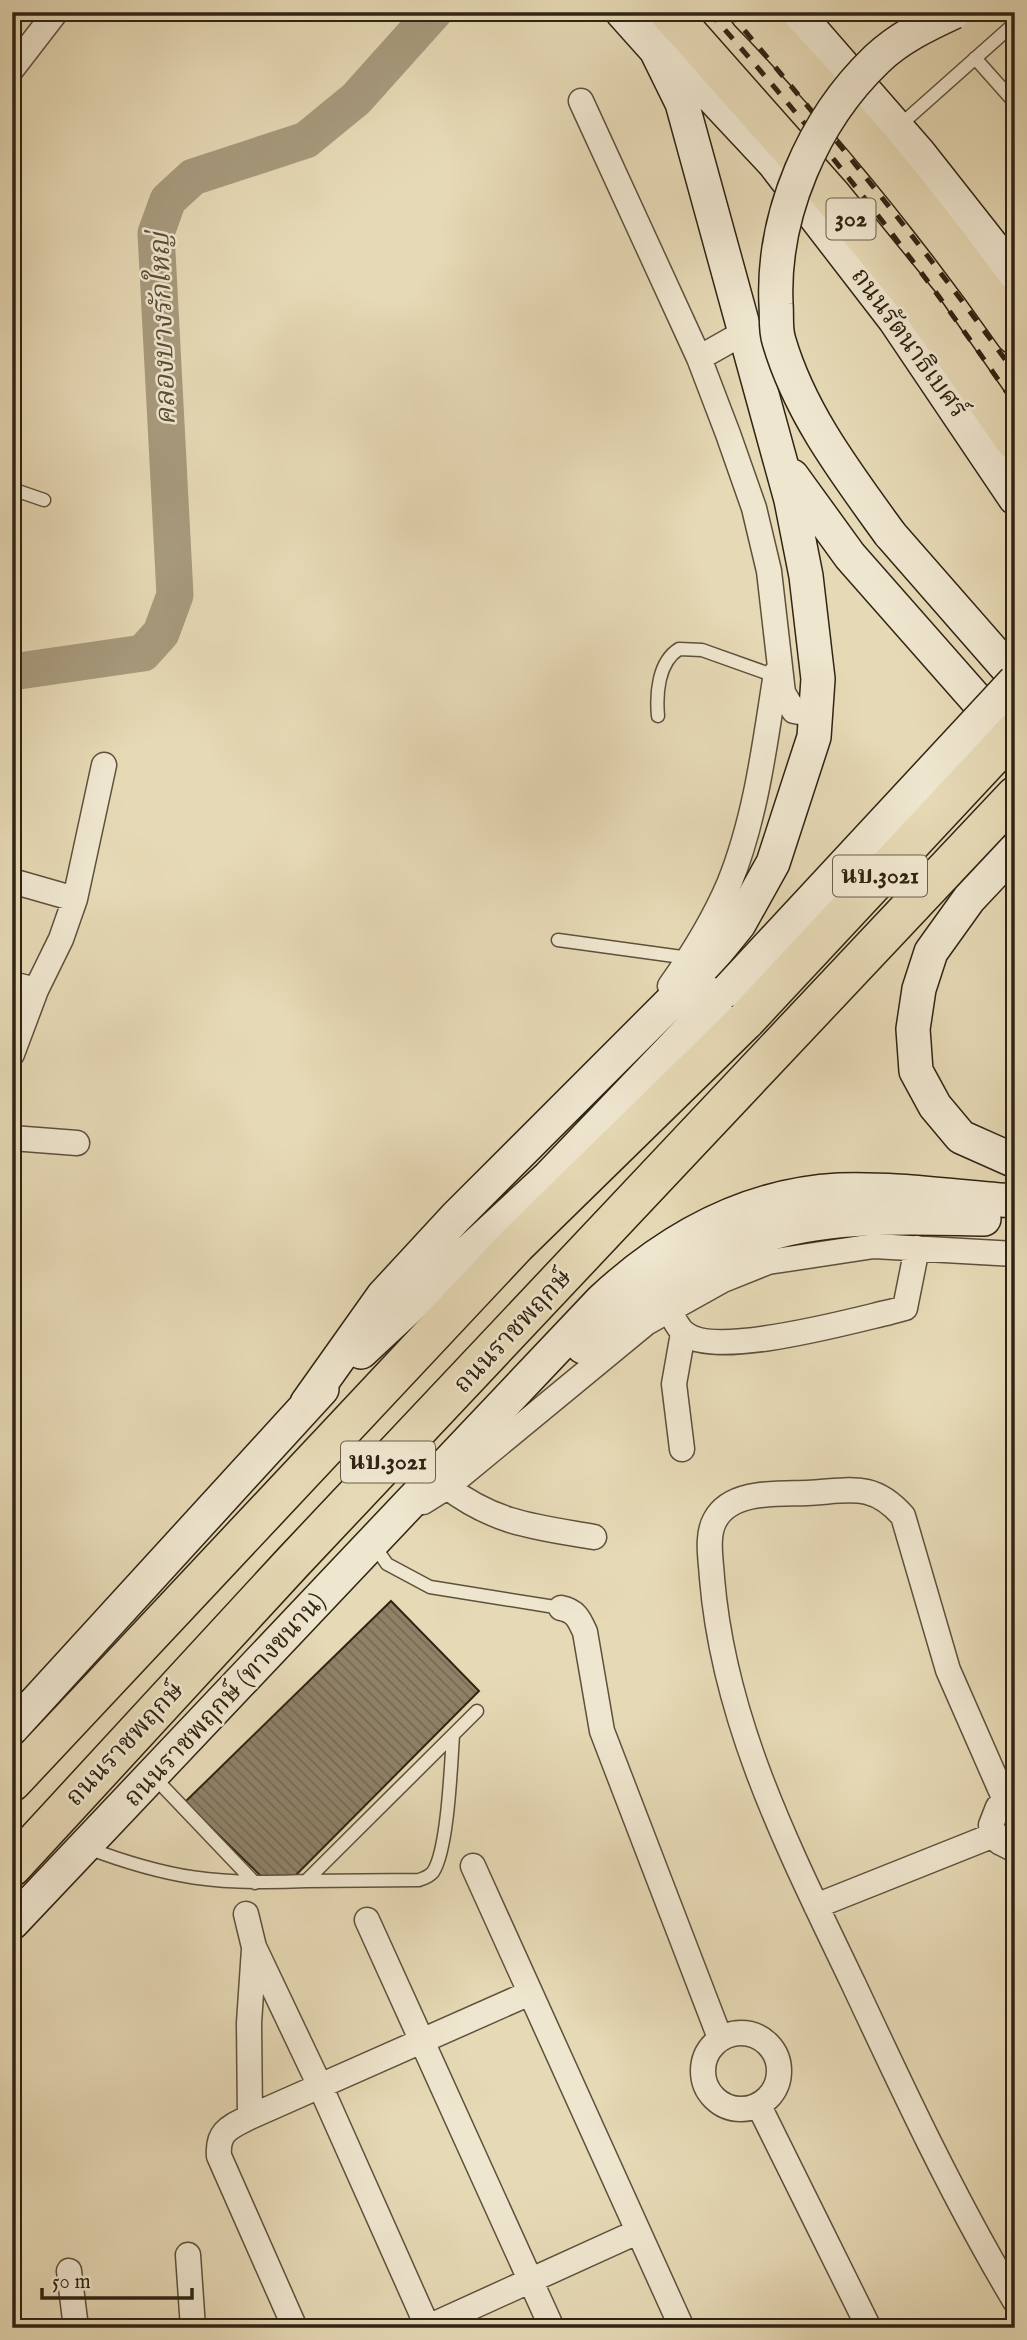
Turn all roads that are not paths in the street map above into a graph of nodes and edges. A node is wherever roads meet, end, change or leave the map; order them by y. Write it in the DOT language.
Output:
graph roads {
  1 [pos="56,12"];
  2 [pos="622,12"];
  3 [pos="668,12"];
  4 [pos="749,12"];
  5 [pos="796,12"];
  6 [pos="954,12"];
  7 [pos="1015,23"];
  8 [pos="656,50"];
  9 [pos="975,58"];
  10 [pos="12,69"];
  11 [pos="581,100"];
  12 [pos="1015,103"];
  13 [pos="908,140"];
  14 [pos="1015,238"];
  15 [pos="1015,275"];
  16 [pos="745,332"];
  17 [pos="1015,335"];
  18 [pos="699,358"];
  19 [pos="1015,440"];
  20 [pos="781,457"];
  21 [pos="12,489"];
  22 [pos="1015,498"];
  23 [pos="44,500"];
  24 [pos="777,667"];
  25 [pos="1015,679"];
  26 [pos="816,715"];
  27 [pos="659,716"];
  28 [pos="1015,732"];
  29 [pos="1015,743"];
  30 [pos="104,765"];
  31 [pos="1015,796"];
  32 [pos="1015,850"];
  33 [pos="12,881"];
  34 [pos="75,899"];
  35 [pos="558,940"];
  36 [pos="690,958"];
  37 [pos="24,987"];
  38 [pos="737,1005"];
  39 [pos="12,1054"];
  40 [pos="603,1072"];
  41 [pos="12,1138"];
  42 [pos="77,1143"];
  43 [pos="1015,1161"];
  44 [pos="1015,1201"];
  45 [pos="1015,1219"];
  46 [pos="917,1248"];
  47 [pos="1015,1254"];
  48 [pos="668,1309"];
  49 [pos="683,1333"];
  50 [pos="307,1403"];
  51 [pos="682,1449"];
  52 [pos="442,1482"];
  53 [pos="594,1537"];
  54 [pos="373,1544"];
  55 [pos="561,1608"];
  56 [pos="477,1711"];
  57 [pos="12,1728"];
  58 [pos="453,1735"];
  59 [pos="152,1776"];
  60 [pos="12,1782"];
  61 [pos="1010,1799"];
  62 [pos="994,1835"];
  63 [pos="85,1847"];
  64 [pos="1015,1850"];
  65 [pos="473,1866"];
  66 [pos="12,1867"];
  67 [pos="306,1881"];
  68 [pos="256,1883"];
  69 [pos="816,1906"];
  70 [pos="246,1914"];
  71 [pos="367,1920"];
  72 [pos="12,1923"];
  73 [pos="254,1947"];
  74 [pos="530,1993"];
  75 [pos="720,2039"];
  76 [pos="422,2042"];
  77 [pos="321,2088"];
  78 [pos="759,2106"];
  79 [pos="250,2117"];
  80 [pos="637,2232"];
  81 [pos="188,2255"];
  82 [pos="69,2271"];
  83 [pos="532,2281"];
  84 [pos="1015,2301"];
  85 [pos="427,2327"];
  86 [pos="76,2328"];
  87 [pos="193,2328"];
  88 [pos="295,2328"];
  89 [pos="552,2328"];
  90 [pos="682,2328"];
  91 [pos="869,2328"];
  1 -- 10 [label="street"];
  2 -- 8 [label="main road, ถนนรัตนาธิเบศร์ / 302"];
  3 -- 19 [label="main road, ถนนรัตนาธิเบศร์ / 302"];
  4 -- 17 [label="main road, 302"];
  5 -- 13 [label="main road"];
  6 -- 25 [label="main road, bridge"];
  7 -- 9 [label="lane"];
  8 -- 16 [label="main road"];
  8 -- 22 [label="main road, ถนนรัตนาธิเบศร์ / 302"];
  9 -- 12 [label="lane"];
  9 -- 13 [label="lane"];
  11 -- 18 [label="street"];
  13 -- 14 [label="main road"];
  13 -- 15 [label="main road"];
  16 -- 18 [label="street"];
  16 -- 20 [label="main road"];
  18 -- 24 [label="street"];
  20 -- 26 [label="main road"];
  20 -- 29 [label="main road"];
  21 -- 23 [label="lane"];
  24 -- 26 [label="street"];
  24 -- 27 [label="lane"];
  24 -- 36 [label="street"];
  25 -- 38 [label="main road, bridge"];
  26 -- 40 [label="main road"];
  28 -- 38 [label="main road, นบ.3021, bridge"];
  30 -- 34 [label="street"];
  31 -- 66 [label="main road, ถนนราชพฤกษ์ / นบ.3021"];
  32 -- 43 [label="main road"];
  33 -- 34 [label="street"];
  34 -- 37 [label="street"];
  35 -- 36 [label="lane"];
  36 -- 40 [label="street"];
  37 -- 39 [label="street"];
  38 -- 50 [label="main road"];
  38 -- 60 [label="main road, นบ.3021"];
  40 -- 50 [label="main road"];
  41 -- 42 [label="street"];
  44 -- 52 [label="main road"];
  45 -- 52 [label="main road"];
  46 -- 47 [label="street"];
  46 -- 48 [label="street"];
  46 -- 49 [label="street"];
  48 -- 49 [label="street"];
  48 -- 52 [label="street"];
  49 -- 51 [label="street"];
  50 -- 57 [label="main road"];
  52 -- 53 [label="street"];
  52 -- 54 [label="main road, ถนนราชพฤกษ์ (ทางขนาน) / นบ.3021"];
  54 -- 55 [label="lane"];
  54 -- 59 [label="main road, ถนนราชพฤกษ์ (ทางขนาน) / นบ.3021"];
  55 -- 75 [label="street"];
  56 -- 58 [label="lane"];
  58 -- 67 [label="lane"];
  58 -- 67 [label="lane"];
  59 -- 63 [label="main road, ถนนราชพฤกษ์ (ทางขนาน) / นบ.3021"];
  59 -- 68 [label="lane"];
  61 -- 62 [label="street"];
  61 -- 69 [label="street"];
  62 -- 64 [label="street"];
  62 -- 69 [label="street"];
  63 -- 68 [label="lane"];
  63 -- 72 [label="main road, ถนนราชพฤกษ์ (ทางขนาน) / นบ.3021"];
  65 -- 74 [label="street"];
  67 -- 68 [label="lane"];
  69 -- 84 [label="street"];
  70 -- 73 [label="street"];
  71 -- 76 [label="street"];
  73 -- 77 [label="street"];
  73 -- 79 [label="street"];
  74 -- 76 [label="street"];
  74 -- 80 [label="street"];
  75 -- 78 [label="street"];
  75 -- 78 [label="street"];
  76 -- 77 [label="street"];
  76 -- 83 [label="street"];
  77 -- 79 [label="street"];
  77 -- 85 [label="street"];
  78 -- 91 [label="street"];
  79 -- 88 [label="street"];
  80 -- 83 [label="street"];
  80 -- 90 [label="street"];
  81 -- 87 [label="street"];
  82 -- 86 [label="street"];
  83 -- 85 [label="street"];
  83 -- 89 [label="street"];
}
